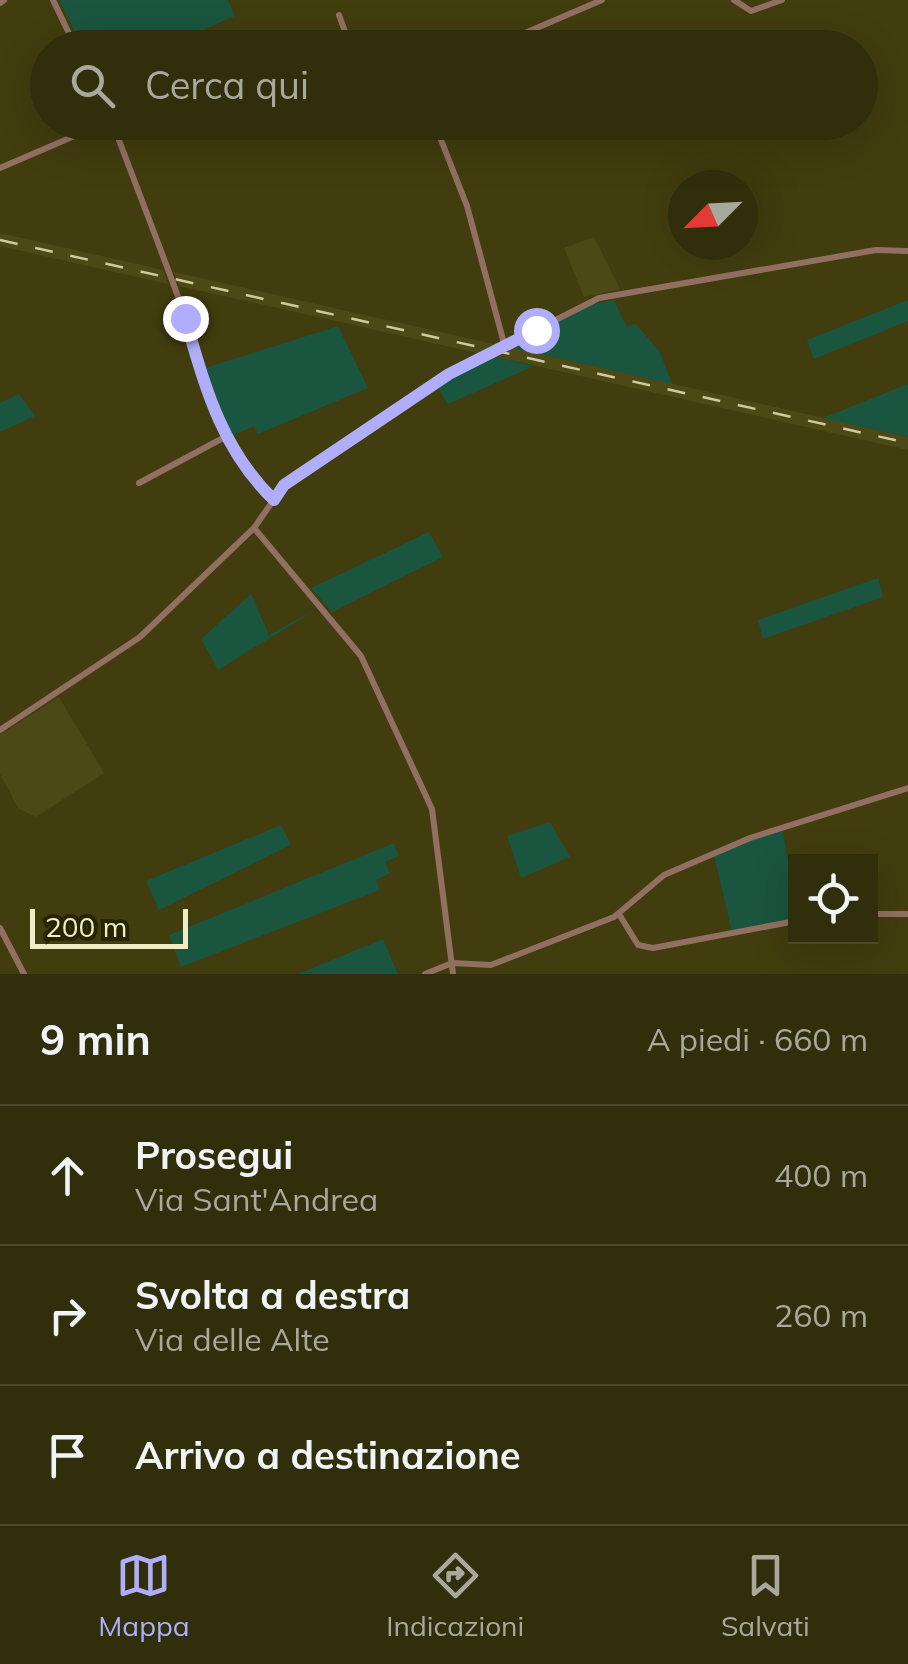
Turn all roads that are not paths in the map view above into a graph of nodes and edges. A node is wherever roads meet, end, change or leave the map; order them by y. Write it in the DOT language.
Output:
graph roads {
  1 [pos="53,0"];
  2 [pos="602,0"];
  3 [pos="734,0"];
  4 [pos="782,0"];
  5 [pos="338,14"];
  6 [pos="67,30"];
  7 [pos="345,30"];
  8 [pos="532,30"];
  9 [pos="67,140"];
  10 [pos="117,140"];
  11 [pos="441,140"];
  12 [pos="0,168"];
  13 [pos="908,251"];
  14 [pos="506,347"];
  15 [pos="225,437"];
  16 [pos="139,483"];
  17 [pos="274,500"];
  18 [pos="254,528"];
  19 [pos="0,730"];
  20 [pos="908,788"];
  21 [pos="619,914"];
  22 [pos="878,914"];
  23 [pos="908,914"];
  24 [pos="788,923"];
  25 [pos="0,928"];
  26 [pos="452,963"];
  27 [pos="24,974"];
  28 [pos="425,974"];
  29 [pos="453,974"];
  1 -- 6 [label="street"];
  2 -- 8 [label="street"];
  3 -- 4 [label="street"];
  5 -- 7 [label="street"];
  9 -- 12 [label="street"];
  10 -- 15 [label="street"];
  11 -- 14 [label="street"];
  13 -- 14 [label="street"];
  14 -- 17 [label="street"];
  15 -- 16 [label="street"];
  15 -- 17 [label="street"];
  17 -- 18 [label="street"];
  18 -- 19 [label="street"];
  18 -- 26 [label="street"];
  20 -- 21 [label="street"];
  21 -- 24 [label="street"];
  21 -- 26 [label="street"];
  22 -- 23 [label="street"];
  25 -- 27 [label="street"];
  26 -- 28 [label="street"];
  26 -- 29 [label="street"];
}
